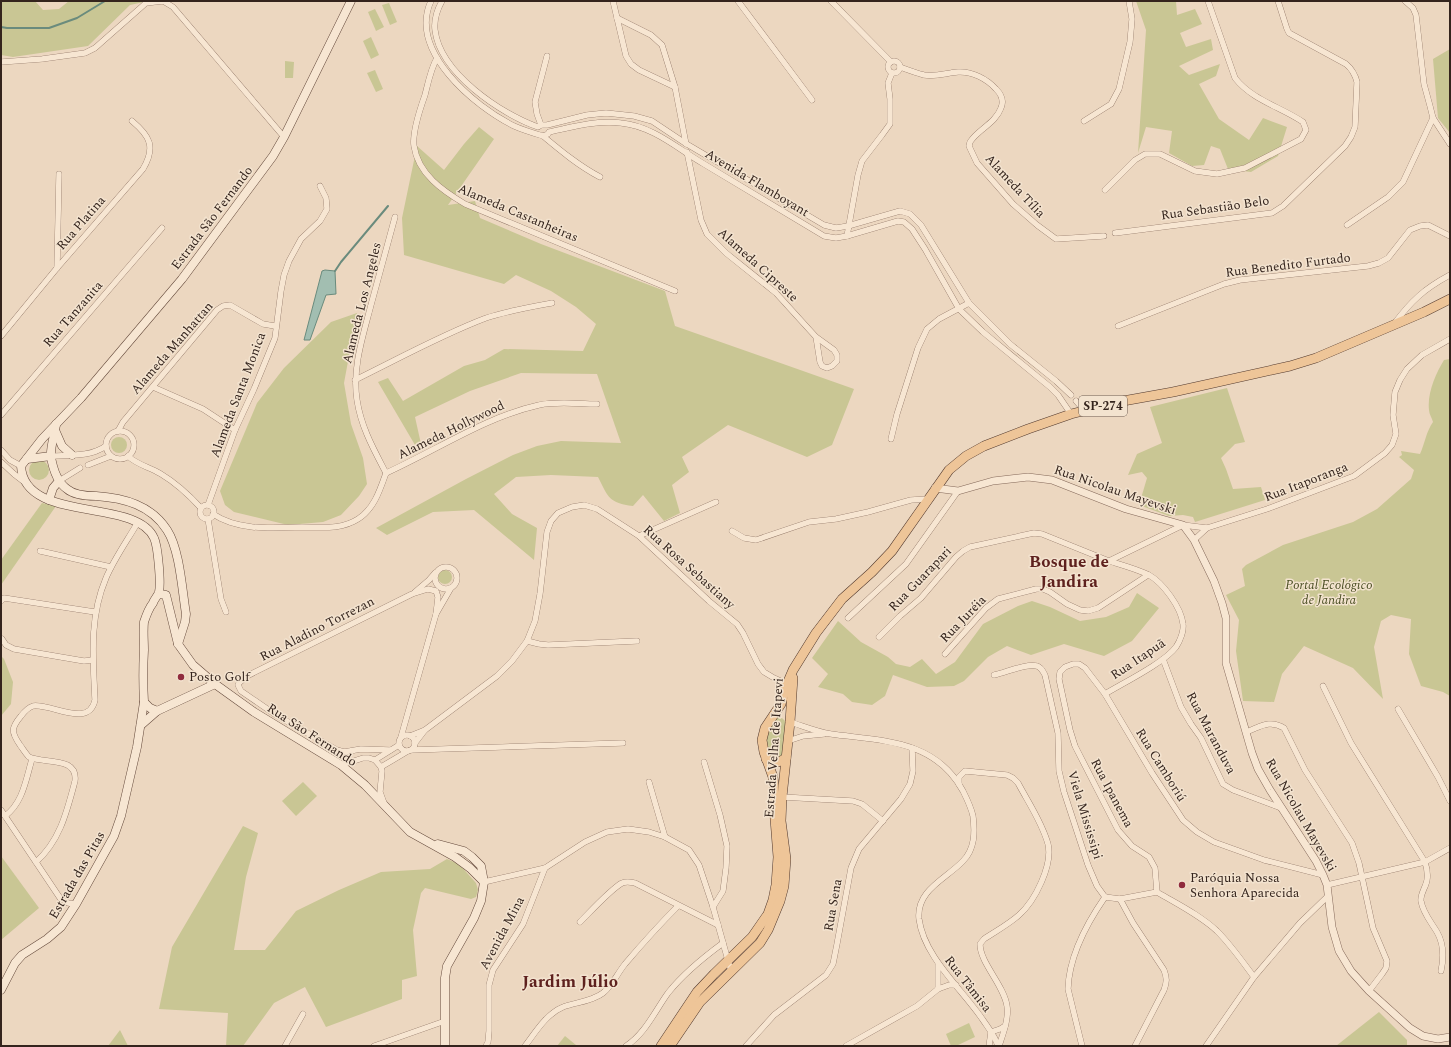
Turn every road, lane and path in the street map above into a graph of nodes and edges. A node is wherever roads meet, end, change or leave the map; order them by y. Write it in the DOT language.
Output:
graph roads {
  1 [pos="351,1"];
  2 [pos="431,1"];
  3 [pos="442,1"];
  4 [pos="613,1"];
  5 [pos="738,1"];
  6 [pos="831,1"];
  7 [pos="1128,1"];
  8 [pos="1208,1"];
  9 [pos="1278,1"];
  10 [pos="1405,1"];
  11 [pos="153,2"];
  12 [pos="617,18"];
  13 [pos="443,52"];
  14 [pos="547,56"];
  15 [pos="436,58"];
  16 [pos="1,62"];
  17 [pos="891,62"];
  18 [pos="900,67"];
  19 [pos="892,73"];
  20 [pos="675,87"];
  21 [pos="812,100"];
  22 [pos="1433,118"];
  23 [pos="132,121"];
  24 [pos="1084,121"];
  25 [pos="542,126"];
  26 [pos="549,132"];
  27 [pos="540,135"];
  28 [pos="284,137"];
  29 [pos="686,143"];
  30 [pos="1450,144"];
  31 [pos="688,154"];
  32 [pos="709,157"];
  33 [pos="705,165"];
  34 [pos="58,174"];
  35 [pos="600,177"];
  36 [pos="320,186"];
  37 [pos="1105,190"];
  38 [pos="395,217"];
  39 [pos="1347,225"];
  40 [pos="848,226"];
  41 [pos="162,228"];
  42 [pos="1115,233"];
  43 [pos="847,236"];
  44 [pos="1104,236"];
  45 [pos="1450,236"];
  46 [pos="57,268"];
  47 [pos="1450,275"];
  48 [pos="676,291"];
  49 [pos="1450,299"];
  50 [pos="552,303"];
  51 [pos="969,303"];
  52 [pos="959,309"];
  53 [pos="1393,325"];
  54 [pos="275,326"];
  55 [pos="1118,326"];
  56 [pos="1,336"];
  57 [pos="816,338"];
  58 [pos="1450,339"];
  59 [pos="355,380"];
  60 [pos="153,387"];
  61 [pos="1071,395"];
  62 [pos="1076,401"];
  63 [pos="597,404"];
  64 [pos="1085,411"];
  65 [pos="1071,414"];
  66 [pos="1,415"];
  67 [pos="56,426"];
  68 [pos="235,430"];
  69 [pos="118,431"];
  70 [pos="891,439"];
  71 [pos="106,446"];
  72 [pos="1,450"];
  73 [pos="72,455"];
  74 [pos="51,456"];
  75 [pos="111,456"];
  76 [pos="128,456"];
  77 [pos="27,458"];
  78 [pos="10,460"];
  79 [pos="3,464"];
  80 [pos="88,465"];
  81 [pos="21,466"];
  82 [pos="80,468"];
  83 [pos="386,473"];
  84 [pos="59,481"];
  85 [pos="28,484"];
  86 [pos="935,488"];
  87 [pos="958,491"];
  88 [pos="928,499"];
  89 [pos="49,500"];
  90 [pos="716,502"];
  91 [pos="208,505"];
  92 [pos="201,508"];
  93 [pos="213,514"];
  94 [pos="208,519"];
  95 [pos="138,522"];
  96 [pos="1183,525"];
  97 [pos="1207,528"];
  98 [pos="732,531"];
  99 [pos="639,536"];
  100 [pos="1194,540"];
  101 [pos="40,551"];
  102 [pos="1109,561"];
  103 [pos="111,567"];
  104 [pos="436,572"];
  105 [pos="1148,575"];
  106 [pos="451,588"];
  107 [pos="438,589"];
  108 [pos="159,594"];
  109 [pos="412,594"];
  110 [pos="1,601"];
  111 [pos="95,612"];
  112 [pos="226,612"];
  113 [pos="436,614"];
  114 [pos="848,618"];
  115 [pos="879,637"];
  116 [pos="2,639"];
  117 [pos="527,641"];
  118 [pos="637,642"];
  119 [pos="178,644"];
  120 [pos="945,654"];
  121 [pos="1163,659"];
  122 [pos="93,660"];
  123 [pos="793,670"];
  124 [pos="994,675"];
  125 [pos="215,684"];
  126 [pos="787,684"];
  127 [pos="1323,686"];
  128 [pos="1105,694"];
  129 [pos="144,702"];
  130 [pos="1398,709"];
  131 [pos="157,711"];
  132 [pos="770,719"];
  133 [pos="790,722"];
  134 [pos="141,725"];
  135 [pos="424,730"];
  136 [pos="1070,730"];
  137 [pos="1246,732"];
  138 [pos="829,734"];
  139 [pos="410,736"];
  140 [pos="401,737"];
  141 [pos="788,741"];
  142 [pos="415,743"];
  143 [pos="623,743"];
  144 [pos="399,745"];
  145 [pos="912,748"];
  146 [pos="390,750"];
  147 [pos="410,751"];
  148 [pos="786,758"];
  149 [pos="32,759"];
  150 [pos="766,759"];
  151 [pos="375,760"];
  152 [pos="704,762"];
  153 [pos="341,765"];
  154 [pos="381,767"];
  155 [pos="649,782"];
  156 [pos="959,784"];
  157 [pos="782,797"];
  158 [pos="1450,801"];
  159 [pos="386,808"];
  160 [pos="1281,808"];
  161 [pos="1,810"];
  162 [pos="5,816"];
  163 [pos="883,821"];
  164 [pos="665,837"];
  165 [pos="1450,848"];
  166 [pos="36,862"];
  167 [pos="1425,862"];
  168 [pos="545,868"];
  169 [pos="1322,875"];
  170 [pos="1363,877"];
  171 [pos="484,881"];
  172 [pos="1327,885"];
  173 [pos="1157,892"];
  174 [pos="1105,897"];
  175 [pos="1327,897"];
  176 [pos="1120,899"];
  177 [pos="76,904"];
  178 [pos="678,906"];
  179 [pos="713,907"];
  180 [pos="580,922"];
  181 [pos="718,925"];
  182 [pos="723,943"];
  183 [pos="728,960"];
  184 [pos="938,965"];
  185 [pos="731,971"];
  186 [pos="1441,971"];
  187 [pos="1254,977"];
  188 [pos="956,985"];
  189 [pos="938,989"];
  190 [pos="1,990"];
  191 [pos="1369,991"];
  192 [pos="304,1014"];
  193 [pos="445,1021"];
  194 [pos="1004,1026"];
  195 [pos="991,1032"];
  196 [pos="1450,1037"];
  197 [pos="385,1044"];
  198 [pos="285,1046"];
  199 [pos="374,1046"];
  200 [pos="445,1046"];
  201 [pos="486,1046"];
  202 [pos="525,1046"];
  203 [pos="626,1046"];
  204 [pos="661,1046"];
  205 [pos="670,1046"];
  206 [pos="746,1046"];
  207 [pos="846,1046"];
  208 [pos="989,1046"];
  209 [pos="998,1046"];
  210 [pos="1082,1046"];
  211 [pos="1135,1046"];
  212 [pos="1206,1046"];
  1 -- 28 [label="main road, Estrada São Fernando"];
  2 -- 15 [label="street"];
  3 -- 13 [label="street"];
  4 -- 12 [label="street"];
  5 -- 21 [label="street"];
  6 -- 17 [label="street"];
  7 -- 24 [label="street"];
  8 -- 37 [label="street"];
  9 -- 42 [label="street, Rua Sebastião Belo"];
  10 -- 22 [label="street"];
  11 -- 16 [label="street"];
  11 -- 28 [label="street"];
  12 -- 20 [label="street, Alameda Cipreste"];
  12 -- 20 [label="street"];
  13 -- 15 [label="street"];
  13 -- 25 [label="street"];
  14 -- 25 [label="street"];
  15 -- 27 [label="street"];
  15 -- 48 [label="street, Alameda Castanheiras"];
  17 -- 18 [label="street"];
  17 -- 19 [label="street"];
  18 -- 19 [label="street"];
  18 -- 44 [label="street, Alameda Tília"];
  19 -- 40 [label="street"];
  20 -- 29 [label="street, Alameda Cipreste"];
  22 -- 30 [label="street"];
  22 -- 39 [label="street"];
  23 -- 46 [label="street, Rua Platina"];
  25 -- 26 [label="street"];
  25 -- 27 [label="street"];
  25 -- 29 [label="street, Avenida Flamboyant"];
  26 -- 27 [label="street, Avenida Flamboyant"];
  26 -- 31 [label="street, Avenida Flamboyant"];
  27 -- 35 [label="street"];
  28 -- 67 [label="main road, Estrada São Fernando"];
  29 -- 31 [label="street, Alameda Cipreste"];
  29 -- 32 [label="street, Avenida Flamboyant"];
  31 -- 33 [label="street, Avenida Flamboyant"];
  31 -- 57 [label="street, Alameda Cipreste"];
  32 -- 33 [label="street"];
  32 -- 40 [label="street, Avenida Flamboyant"];
  33 -- 43 [label="street, Avenida Flamboyant"];
  34 -- 46 [label="street"];
  36 -- 54 [label="street, Alameda Santa Monica"];
  38 -- 59 [label="street, Alameda Los Angeles"];
  40 -- 43 [label="street"];
  40 -- 51 [label="street, Avenida Flamboyant"];
  41 -- 66 [label="street, Rua Tanzanita"];
  43 -- 52 [label="street, Avenida Flamboyant"];
  45 -- 55 [label="street, Rua Benedito Furtado"];
  46 -- 56 [label="street, Rua Platina"];
  47 -- 53 [label="street"];
  49 -- 53 [label="main road, SP-274"];
  50 -- 59 [label="street"];
  51 -- 52 [label="street"];
  51 -- 61 [label="street, Avenida Flamboyant"];
  52 -- 65 [label="street, Avenida Flamboyant"];
  52 -- 70 [label="street"];
  53 -- 64 [label="main road, SP-274"];
  54 -- 60 [label="street, Alameda Manhattan"];
  54 -- 68 [label="street, Alameda Santa Monica"];
  57 -- 57 [label="street, Alameda Cipreste"];
  58 -- 97 [label="street, Rua Itaporanga"];
  59 -- 83 [label="street, Alameda Los Angeles"];
  60 -- 68 [label="street"];
  60 -- 69 [label="street, Alameda Manhattan"];
  62 -- 64 [label="street"];
  63 -- 83 [label="street, Alameda Hollywood"];
  64 -- 65 [label="main road, SP-274"];
  65 -- 86 [label="main road, SP-274"];
  67 -- 73 [label="main road"];
  67 -- 74 [label="main road"];
  67 -- 77 [label="main road, Estrada São Fernando"];
  68 -- 91 [label="street, Alameda Santa Monica"];
  69 -- 71 [label="street"];
  69 -- 76 [label="street"];
  71 -- 73 [label="street"];
  71 -- 75 [label="street"];
  72 -- 78 [label="street"];
  73 -- 74 [label="street"];
  74 -- 77 [label="main road"];
  74 -- 84 [label="main road"];
  75 -- 76 [label="street"];
  75 -- 80 [label="street"];
  76 -- 92 [label="street"];
  77 -- 81 [label="main road, Estrada São Fernando"];
  78 -- 79 [label="street"];
  78 -- 81 [label="street"];
  79 -- 85 [label="street"];
  81 -- 85 [label="main road"];
  82 -- 84 [label="street"];
  83 -- 93 [label="street"];
  84 -- 89 [label="main road"];
  84 -- 119 [label="main road"];
  85 -- 89 [label="main road"];
  86 -- 87 [label="street, Rua Nicolau Mayevski"];
  86 -- 88 [label="main road, SP-274"];
  87 -- 96 [label="street, Rua Nicolau Mayevski"];
  87 -- 114 [label="street"];
  88 -- 98 [label="street"];
  88 -- 123 [label="main road, SP-274"];
  89 -- 95 [label="main road"];
  90 -- 99 [label="street"];
  91 -- 92 [label="street"];
  91 -- 93 [label="street"];
  92 -- 94 [label="street"];
  93 -- 94 [label="street"];
  94 -- 112 [label="street"];
  95 -- 103 [label="street"];
  95 -- 108 [label="main road"];
  96 -- 97 [label="street, Rua Itaporanga"];
  96 -- 100 [label="street, Rua Nicolau Mayevski"];
  96 -- 102 [label="street"];
  97 -- 100 [label="street, Rua Itaporanga"];
  99 -- 117 [label="street, Rua Rosa Sebastiany"];
  99 -- 126 [label="street, Rua Rosa Sebastiany"];
  100 -- 137 [label="street, Rua Nicolau Mayevski"];
  101 -- 103 [label="street"];
  102 -- 105 [label="street, Rua Itapuã"];
  102 -- 115 [label="street, Rua Guarapari"];
  103 -- 111 [label="street"];
  104 -- 106 [label="street"];
  104 -- 107 [label="street"];
  104 -- 109 [label="street"];
  105 -- 120 [label="street, Rua Juréia"];
  105 -- 121 [label="street, Rua Itapuã"];
  106 -- 107 [label="street"];
  106 -- 113 [label="street"];
  107 -- 109 [label="street"];
  107 -- 113 [label="street"];
  108 -- 119 [label="main road, Rua São Fernando"];
  108 -- 129 [label="main road"];
  109 -- 146 [label="street, Rua Aladino Torrezan"];
  110 -- 111 [label="street"];
  111 -- 122 [label="street"];
  113 -- 140 [label="street"];
  116 -- 122 [label="street"];
  117 -- 118 [label="street"];
  117 -- 135 [label="street, Rua Rosa Sebastiany"];
  119 -- 125 [label="main road, Rua São Fernando"];
  121 -- 128 [label="street, Rua Itapuã"];
  121 -- 160 [label="street, Rua Maranduva"];
  122 -- 149 [label="street"];
  123 -- 126 [label="main road, Estrada Velha de Itapevi"];
  123 -- 133 [label="main road, Estrada Velha de Itapevi"];
  124 -- 174 [label="street, Viela Mississipi"];
  125 -- 131 [label="main road"];
  125 -- 153 [label="main road, Rua São Fernando"];
  126 -- 132 [label="main road, Estrada Velha de Itapevi"];
  127 -- 167 [label="street"];
  128 -- 136 [label="street, Rua Camboriú"];
  128 -- 169 [label="street, Rua Camboriú"];
  129 -- 131 [label="main road"];
  129 -- 134 [label="main road, Estrada das Pitas"];
  130 -- 158 [label="street"];
  131 -- 134 [label="main road"];
  132 -- 133 [label="main road"];
  132 -- 150 [label="main road, Estrada Velha de Itapevi"];
  133 -- 138 [label="street, Rua Tâmisa"];
  133 -- 141 [label="main road, Estrada Velha de Itapevi"];
  134 -- 177 [label="main road, Estrada das Pitas"];
  135 -- 139 [label="street, Rua Rosa Sebastiany"];
  135 -- 142 [label="street, Rua Rosa Sebastiany"];
  136 -- 173 [label="street, Rua Ipanema"];
  137 -- 160 [label="street, Rua Nicolau Mayevski"];
  137 -- 170 [label="street"];
  138 -- 141 [label="street, Rua Tâmisa"];
  138 -- 145 [label="street, Rua Tâmisa"];
  139 -- 140 [label="street"];
  139 -- 142 [label="street"];
  140 -- 144 [label="street"];
  141 -- 148 [label="main road, Estrada Velha de Itapevi"];
  142 -- 147 [label="street"];
  143 -- 147 [label="street"];
  144 -- 146 [label="street"];
  144 -- 147 [label="street"];
  145 -- 156 [label="street, Rua Tâmisa"];
  145 -- 163 [label="street, Rua Sena"];
  146 -- 151 [label="street"];
  147 -- 154 [label="street"];
  148 -- 150 [label="main road"];
  148 -- 157 [label="main road, Estrada Velha de Itapevi"];
  149 -- 162 [label="street"];
  149 -- 166 [label="street"];
  150 -- 183 [label="main road, Estrada Velha de Itapevi"];
  151 -- 153 [label="street"];
  151 -- 154 [label="street"];
  152 -- 179 [label="street"];
  153 -- 159 [label="main road, Rua São Fernando"];
  154 -- 159 [label="street"];
  155 -- 164 [label="street"];
  156 -- 184 [label="street, Rua Tâmisa"];
  156 -- 194 [label="street"];
  157 -- 163 [label="street"];
  157 -- 185 [label="main road, Estrada Velha de Itapevi"];
  159 -- 171 [label="main road, Rua São Fernando"];
  160 -- 169 [label="street, Rua Nicolau Mayevski"];
  161 -- 162 [label="street"];
  162 -- 166 [label="street"];
  163 -- 206 [label="street, Rua Sena"];
  164 -- 168 [label="street"];
  164 -- 179 [label="street"];
  165 -- 167 [label="street"];
  166 -- 177 [label="street"];
  167 -- 170 [label="street"];
  167 -- 186 [label="street"];
  168 -- 171 [label="street"];
  168 -- 201 [label="street, Avenida Mina"];
  169 -- 172 [label="street, Rua Nicolau Mayevski"];
  170 -- 172 [label="street"];
  170 -- 191 [label="street"];
  171 -- 193 [label="main road"];
  172 -- 175 [label="street"];
  173 -- 176 [label="street"];
  173 -- 187 [label="street"];
  174 -- 176 [label="street"];
  174 -- 210 [label="street"];
  175 -- 187 [label="street"];
  175 -- 191 [label="street"];
  176 -- 211 [label="street"];
  177 -- 190 [label="main road, Estrada das Pitas"];
  178 -- 180 [label="street"];
  178 -- 181 [label="street"];
  178 -- 202 [label="street"];
  179 -- 181 [label="street"];
  181 -- 182 [label="street"];
  182 -- 183 [label="street"];
  182 -- 203 [label="street"];
  183 -- 185 [label="street"];
  183 -- 204 [label="main road, Estrada Velha de Itapevi"];
  184 -- 188 [label="street, Rua Tâmisa"];
  184 -- 189 [label="street"];
  185 -- 205 [label="main road, Estrada Velha de Itapevi"];
  187 -- 212 [label="street"];
  188 -- 189 [label="street"];
  188 -- 195 [label="street, Rua Tâmisa"];
  189 -- 207 [label="street"];
  191 -- 196 [label="street"];
  192 -- 198 [label="street"];
  193 -- 197 [label="street"];
  193 -- 200 [label="main road"];
  194 -- 195 [label="street"];
  194 -- 209 [label="street"];
  195 -- 208 [label="street, Rua Tâmisa"];
  195 -- 209 [label="street, Rua Tâmisa"];
  197 -- 199 [label="street"];
}
